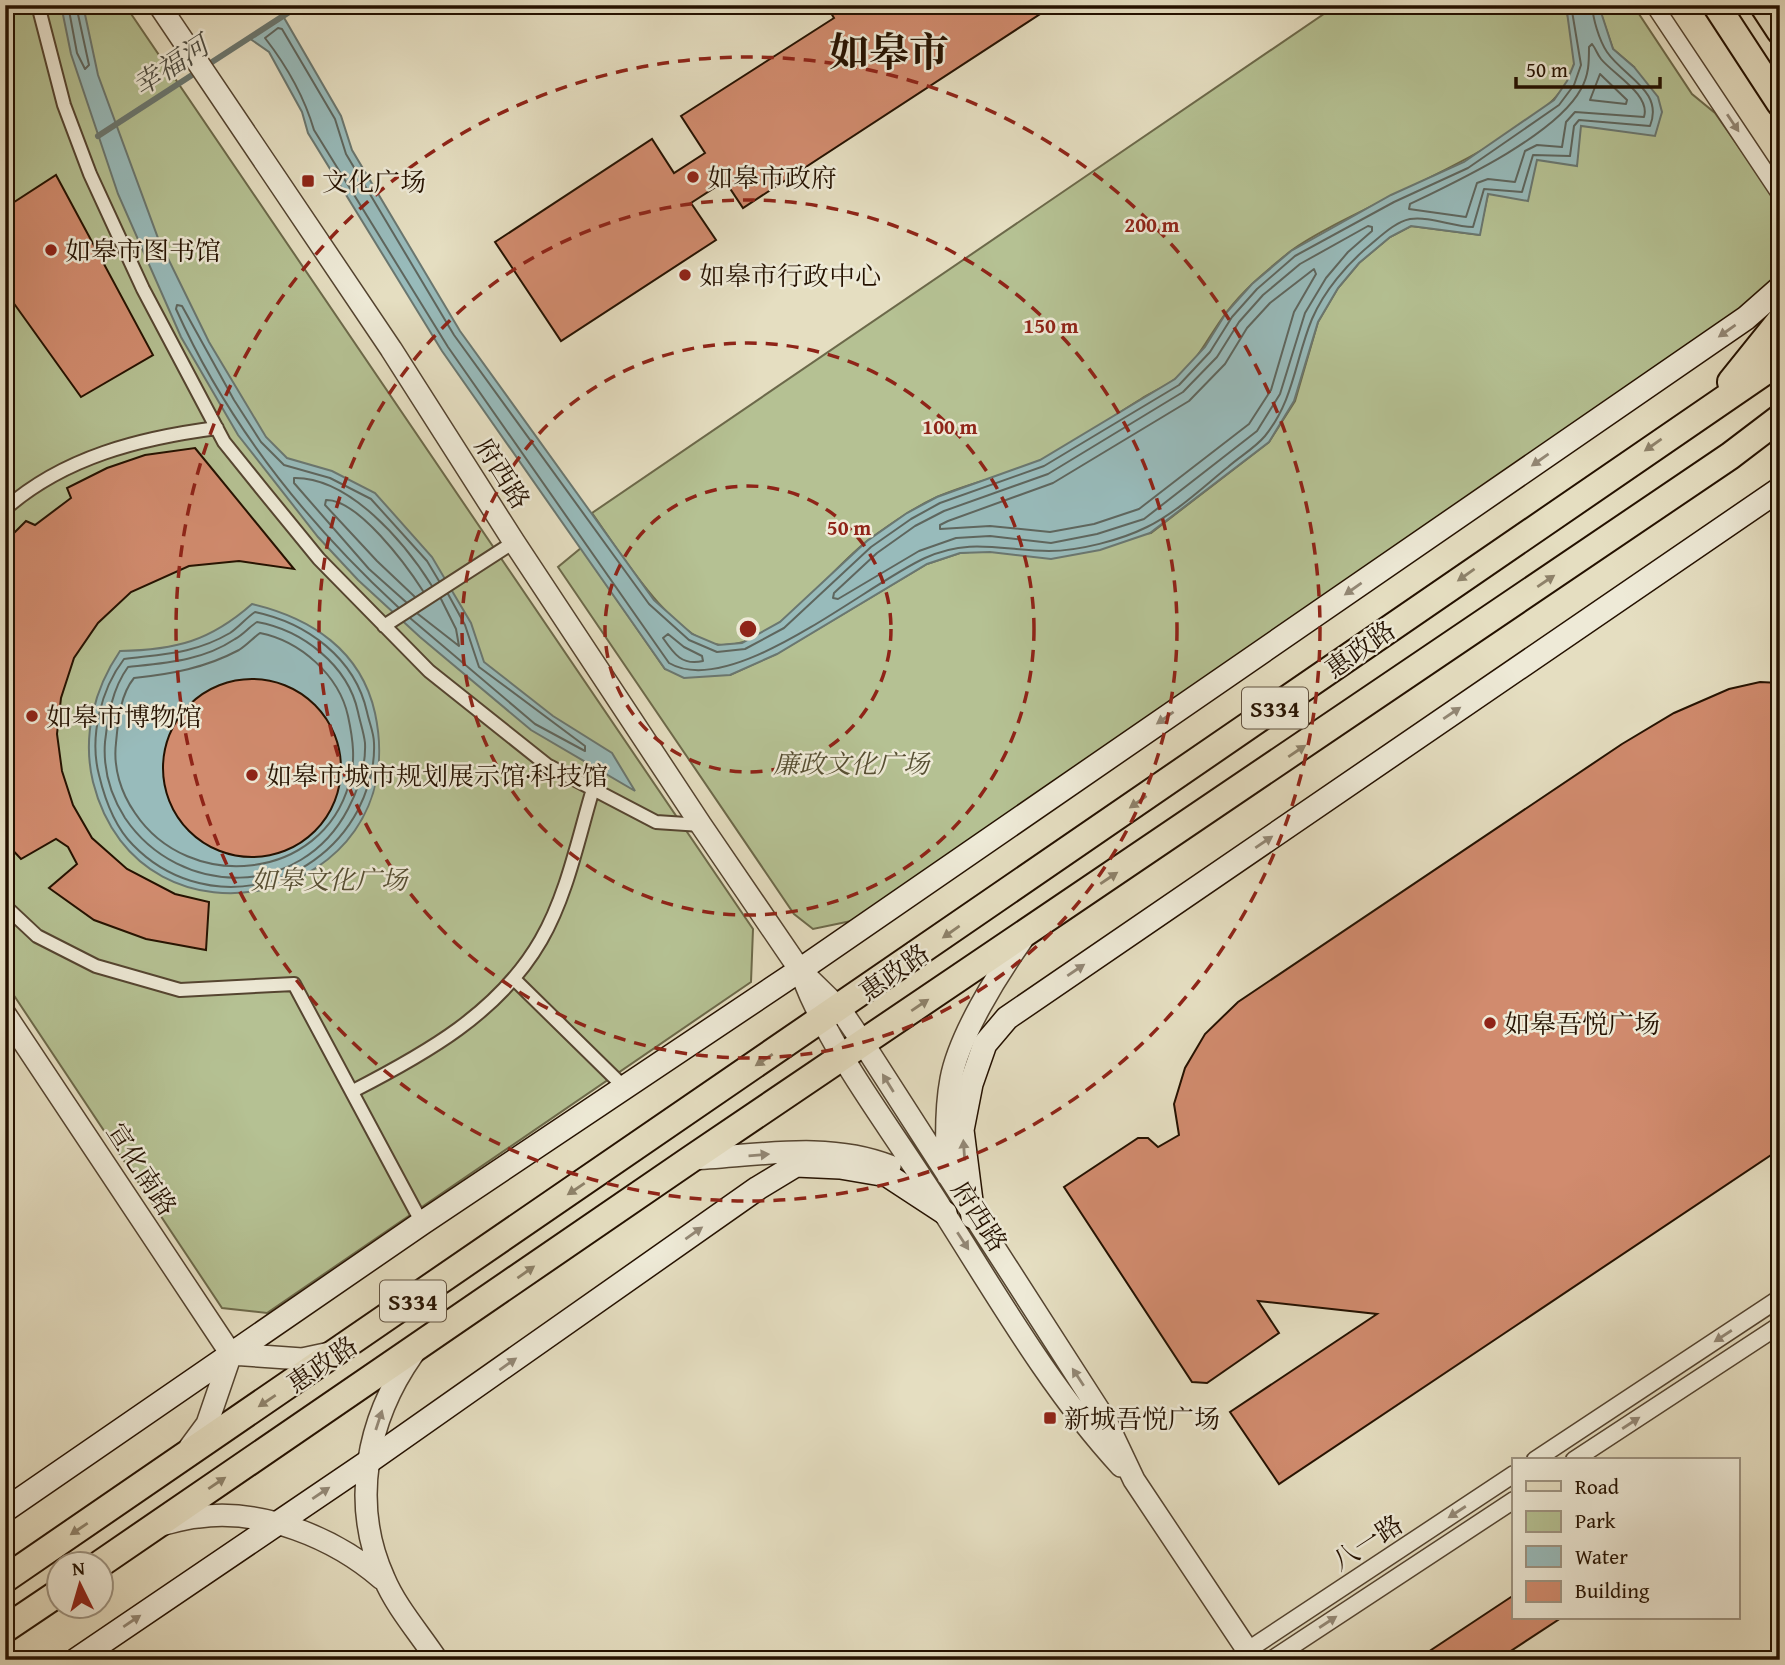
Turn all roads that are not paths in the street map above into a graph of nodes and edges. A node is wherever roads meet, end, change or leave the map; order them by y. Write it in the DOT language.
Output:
graph roads {
  1 [pos="38,5"];
  2 [pos="159,5"];
  3 [pos="1654,5"];
  4 [pos="1716,5"];
  5 [pos="1763,5"];
  6 [pos="1780,31"];
  7 [pos="1780,103"];
  8 [pos="1780,194"];
  9 [pos="1780,288"];
  10 [pos="1780,321"];
  11 [pos="1780,361"];
  12 [pos="1710,407"];
  13 [pos="1780,418"];
  14 [pos="217,428"];
  15 [pos="1780,439"];
  16 [pos="1730,456"];
  17 [pos="1780,489"];
  18 [pos="5,509"];
  19 [pos="514,542"];
  20 [pos="383,626"];
  21 [pos="593,789"];
  22 [pos="701,825"];
  23 [pos="7,912"];
  24 [pos="1026,934"];
  25 [pos="800,970"];
  26 [pos="514,979"];
  27 [pos="5,1014"];
  28 [pos="830,1015"];
  29 [pos="12,1038"];
  30 [pos="853,1050"];
  31 [pos="624,1087"];
  32 [pos="353,1091"];
  33 [pos="691,1159"];
  34 [pos="948,1178"];
  35 [pos="926,1184"];
  36 [pos="944,1213"];
  37 [pos="973,1217"];
  38 [pos="422,1223"];
  39 [pos="1780,1298"];
  40 [pos="1780,1325"];
  41 [pos="419,1346"];
  42 [pos="342,1350"];
  43 [pos="231,1354"];
  44 [pos="1538,1458"];
  45 [pos="1577,1458"];
  46 [pos="179,1461"];
  47 [pos="368,1462"];
  48 [pos="1512,1475"];
  49 [pos="1134,1480"];
  50 [pos="1512,1501"];
  51 [pos="5,1510"];
  52 [pos="274,1524"];
  53 [pos="152,1527"];
  54 [pos="116,1552"];
  55 [pos="5,1579"];
  56 [pos="385,1581"];
  57 [pos="46,1601"];
  58 [pos="5,1629"];
  59 [pos="1251,1655"];
  60 [pos="76,1660"];
  61 [pos="437,1660"];
  62 [pos="1270,1660"];
  1 -- 14 [label="street"];
  2 -- 19 [label="street, 府西路"];
  3 -- 8 [label="street, one-way"];
  4 -- 7 [label="main road"];
  5 -- 6 [label="main road"];
  9 -- 25 [label="main road, one-way"];
  10 -- 12 [label="main road"];
  11 -- 12 [label="main road, 惠政路 / S334"];
  12 -- 28 [label="main road, 惠政路 / S334, one-way"];
  13 -- 16 [label="main road, 惠政路 / S334"];
  14 -- 18 [label="street"];
  14 -- 20 [label="street"];
  15 -- 16 [label="main road"];
  24 -- 16 [label="main road, 惠政路 / S334, one-way"];
  37 -- 17 [label="main road, one-way"];
  19 -- 20 [label="street"];
  19 -- 22 [label="street, 府西路"];
  20 -- 21 [label="street"];
  21 -- 22 [label="street"];
  21 -- 26 [label="street"];
  22 -- 25 [label="street, 府西路"];
  23 -- 32 [label="street"];
  30 -- 24 [label="main road, 惠政路 / S334, one-way"];
  24 -- 34 [label="street"];
  25 -- 28 [label="street, 府西路"];
  25 -- 31 [label="main road"];
  26 -- 31 [label="street"];
  26 -- 32 [label="street"];
  27 -- 29 [label="street, 宣化南路"];
  28 -- 30 [label="street, 府西路"];
  28 -- 42 [label="main road, 惠政路 / S334, one-way"];
  29 -- 43 [label="street, 宣化南路"];
  30 -- 33 [label="main road, 惠政路 / S334"];
  34 -- 30 [label="street, 府西路, one-way"];
  30 -- 35 [label="street, 府西路"];
  31 -- 38 [label="main road"];
  32 -- 38 [label="street"];
  33 -- 35 [label="street, one-way"];
  41 -- 33 [label="main road, 惠政路 / S334, one-way"];
  34 -- 37 [label="street, 府西路"];
  35 -- 36 [label="street, 府西路"];
  47 -- 36 [label="main road, one-way"];
  36 -- 49 [label="street, 府西路, one-way"];
  49 -- 37 [label="street, 府西路, one-way"];
  38 -- 43 [label="main road"];
  39 -- 44 [label="street, one-way"];
  45 -- 40 [label="street, one-way"];
  47 -- 41 [label="street, one-way"];
  53 -- 41 [label="main road, 惠政路 / S334, one-way"];
  42 -- 43 [label="street"];
  42 -- 46 [label="main road, 惠政路 / S334, one-way"];
  43 -- 46 [label="street"];
  43 -- 51 [label="main road"];
  46 -- 55 [label="main road, 惠政路 / S334, one-way"];
  52 -- 47 [label="main road, one-way"];
  47 -- 56 [label="street"];
  48 -- 59 [label="street, 八一路, one-way"];
  49 -- 59 [label="street, 府西路"];
  62 -- 50 [label="street, 八一路, one-way"];
  52 -- 53 [label="street"];
  52 -- 56 [label="street"];
  60 -- 52 [label="main road, one-way"];
  53 -- 54 [label="main road, 惠政路 / S334"];
  56 -- 61 [label="street"];
  57 -- 58 [label="main road"];
}
